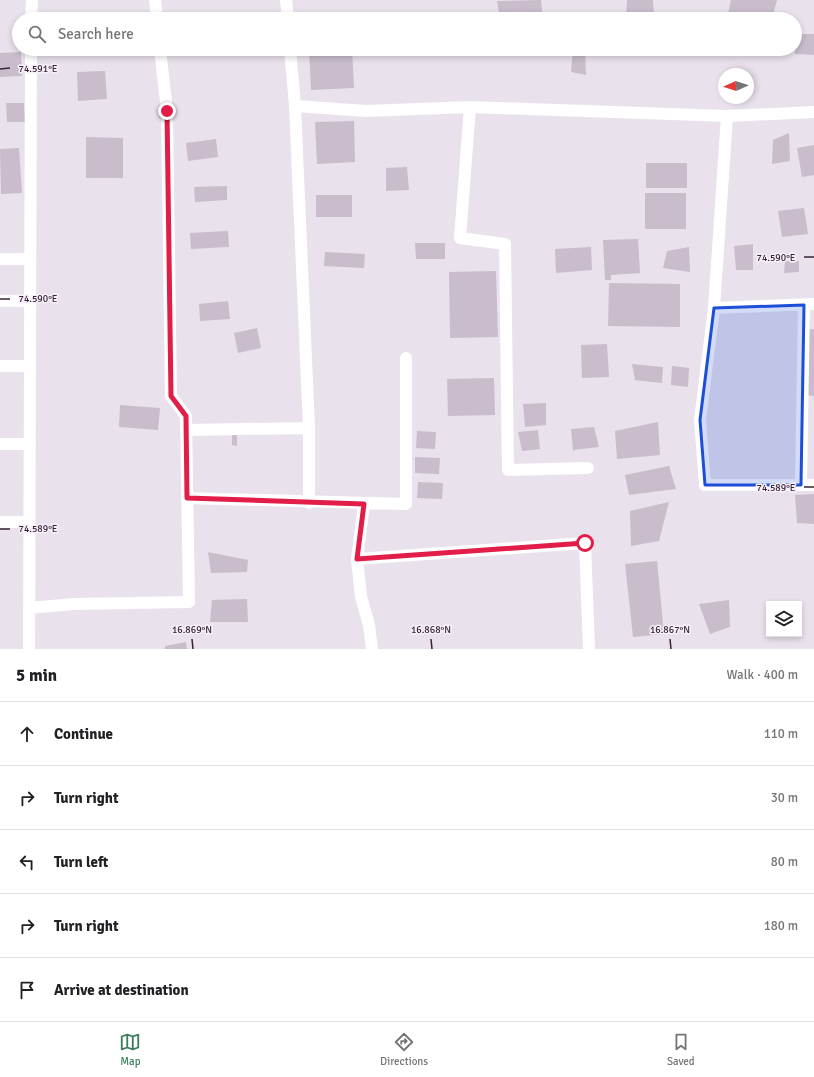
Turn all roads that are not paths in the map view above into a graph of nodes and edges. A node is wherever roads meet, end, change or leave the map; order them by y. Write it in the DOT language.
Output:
graph roads {
  1 [pos="32,0"];
  2 [pos="155,0"];
  3 [pos="286,0"];
  4 [pos="31,12"];
  5 [pos="156,12"];
  6 [pos="287,12"];
  7 [pos="31,56"];
  8 [pos="161,56"];
  9 [pos="291,56"];
  10 [pos="295,106"];
  11 [pos="470,107"];
  12 [pos="814,112"];
  13 [pos="727,116"];
  14 [pos="0,259"];
  15 [pos="30,259"];
  16 [pos="0,301"];
  17 [pos="30,302"];
  18 [pos="809,305"];
  19 [pos="714,308"];
  20 [pos="406,358"];
  21 [pos="0,366"];
  22 [pos="30,366"];
  23 [pos="309,428"];
  24 [pos="186,430"];
  25 [pos="0,444"];
  26 [pos="30,444"];
  27 [pos="588,468"];
  28 [pos="801,485"];
  29 [pos="814,485"];
  30 [pos="187,498"];
  31 [pos="310,502"];
  32 [pos="364,504"];
  33 [pos="0,522"];
  34 [pos="29,522"];
  35 [pos="357,559"];
  36 [pos="29,608"];
  37 [pos="29,649"];
  38 [pos="372,649"];
  39 [pos="589,649"];
  1 -- 4 [label="street"];
  2 -- 5 [label="street"];
  3 -- 6 [label="street"];
  7 -- 15 [label="street"];
  8 -- 24 [label="street"];
  9 -- 10 [label="street"];
  10 -- 11 [label="street"];
  10 -- 23 [label="street"];
  11 -- 13 [label="street"];
  11 -- 27 [label="street"];
  12 -- 13 [label="street"];
  13 -- 19 [label="street"];
  14 -- 15 [label="street"];
  15 -- 17 [label="street"];
  16 -- 17 [label="street"];
  17 -- 22 [label="street"];
  18 -- 19 [label="street"];
  18 -- 28 [label="street"];
  19 -- 28 [label="street"];
  20 -- 32 [label="street"];
  21 -- 22 [label="street"];
  22 -- 26 [label="street"];
  23 -- 24 [label="street"];
  23 -- 31 [label="street"];
  24 -- 30 [label="street"];
  25 -- 26 [label="street"];
  26 -- 34 [label="street"];
  28 -- 29 [label="street"];
  30 -- 31 [label="street"];
  30 -- 36 [label="street"];
  31 -- 32 [label="street"];
  32 -- 35 [label="street"];
  33 -- 34 [label="street"];
  34 -- 36 [label="street"];
  35 -- 38 [label="street"];
  35 -- 39 [label="street"];
  36 -- 37 [label="street"];
}
